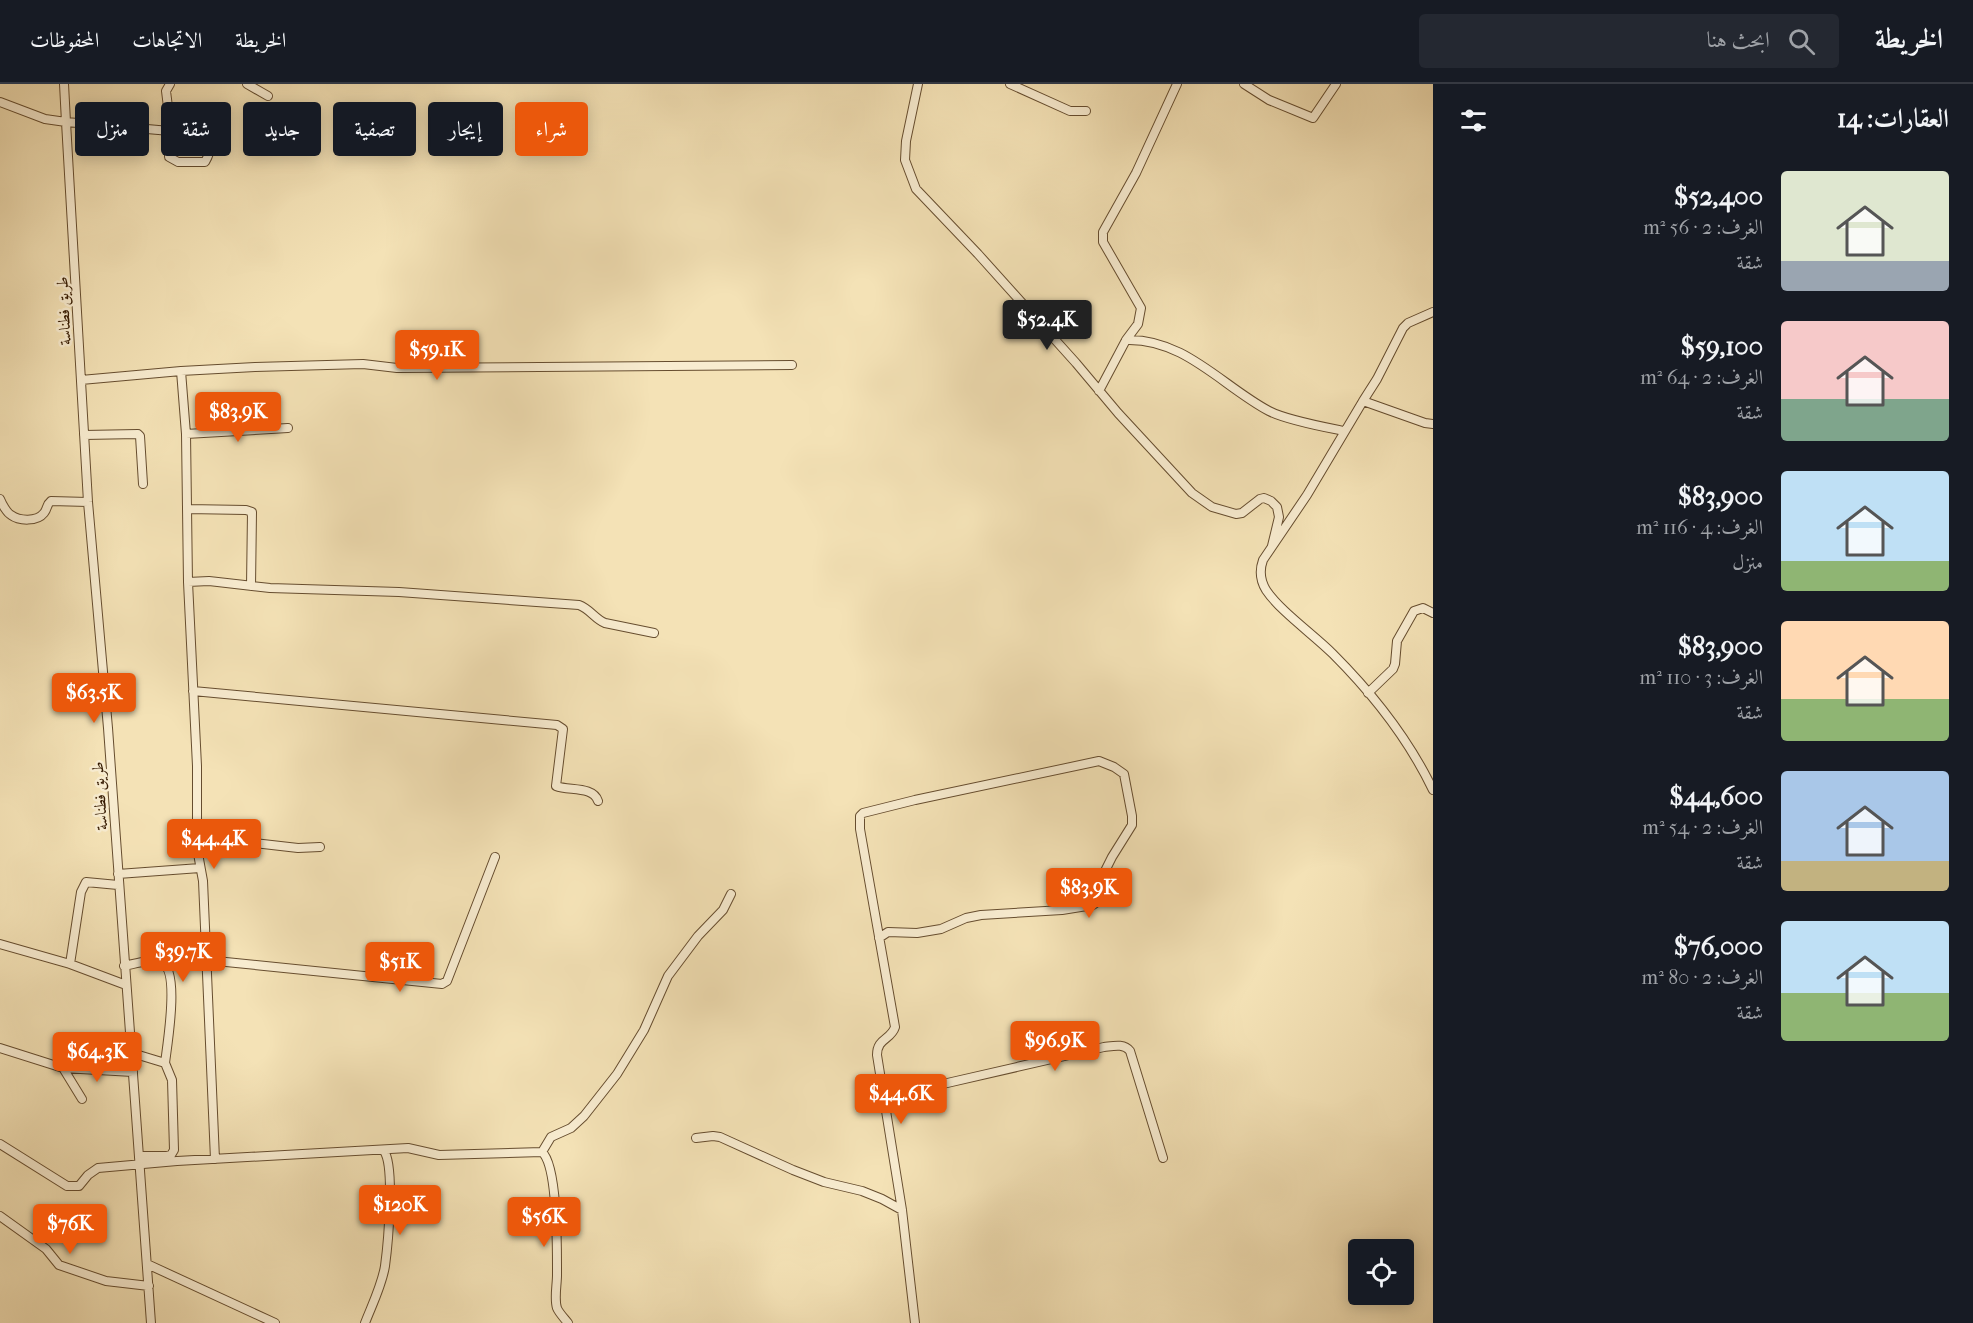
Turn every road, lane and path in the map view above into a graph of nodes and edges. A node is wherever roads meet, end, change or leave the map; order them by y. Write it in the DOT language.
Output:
graph roads {
  1 [pos="64,84"];
  2 [pos="170,84"];
  3 [pos="247,84"];
  4 [pos="918,84"];
  5 [pos="1010,84"];
  6 [pos="1177,84"];
  7 [pos="1244,84"];
  8 [pos="1336,84"];
  9 [pos="268,96"];
  10 [pos="0,102"];
  11 [pos="167,102"];
  12 [pos="1086,111"];
  13 [pos="66,122"];
  14 [pos="161,130"];
  15 [pos="169,156"];
  16 [pos="208,156"];
  17 [pos="1433,312"];
  18 [pos="1126,340"];
  19 [pos="792,365"];
  20 [pos="181,371"];
  21 [pos="81,380"];
  22 [pos="1099,391"];
  23 [pos="1364,401"];
  24 [pos="1433,424"];
  25 [pos="288,428"];
  26 [pos="1344,431"];
  27 [pos="186,434"];
  28 [pos="84,435"];
  29 [pos="142,484"];
  30 [pos="0,499"];
  31 [pos="88,502"];
  32 [pos="187,509"];
  33 [pos="1272,546"];
  34 [pos="188,582"];
  35 [pos="251,586"];
  36 [pos="1433,613"];
  37 [pos="654,633"];
  38 [pos="194,692"];
  39 [pos="1368,693"];
  40 [pos="1433,790"];
  41 [pos="598,801"];
  42 [pos="320,847"];
  43 [pos="197,848"];
  44 [pos="495,857"];
  45 [pos="200,868"];
  46 [pos="118,874"];
  47 [pos="118,885"];
  48 [pos="730,894"];
  49 [pos="879,938"];
  50 [pos="0,944"];
  51 [pos="206,960"];
  52 [pos="70,964"];
  53 [pos="124,966"];
  54 [pos="126,985"];
  55 [pos="0,1048"];
  56 [pos="132,1053"];
  57 [pos="165,1063"];
  58 [pos="63,1068"];
  59 [pos="133,1072"];
  60 [pos="883,1090"];
  61 [pos="82,1098"];
  62 [pos="696,1138"];
  63 [pos="0,1144"];
  64 [pos="384,1150"];
  65 [pos="542,1152"];
  66 [pos="1163,1158"];
  67 [pos="215,1159"];
  68 [pos="140,1160"];
  69 [pos="902,1210"];
  70 [pos="0,1216"];
  71 [pos="147,1264"];
  72 [pos="149,1286"];
  73 [pos="151,1323"];
  74 [pos="275,1323"];
  75 [pos="365,1323"];
  76 [pos="568,1323"];
  77 [pos="915,1323"];
  1 -- 13 [label="street, طريق فطناسة"];
  2 -- 11 [label="street"];
  3 -- 9 [label="street"];
  4 -- 22 [label="street"];
  5 -- 12 [label="street"];
  6 -- 18 [label="street"];
  7 -- 8 [label="street"];
  10 -- 13 [label="street"];
  13 -- 14 [label="street"];
  13 -- 21 [label="street, طريق فطناسة"];
  15 -- 16 [label="street"];
  17 -- 23 [label="street"];
  18 -- 22 [label="street"];
  18 -- 26 [label="street"];
  19 -- 20 [label="street"];
  20 -- 21 [label="street"];
  20 -- 27 [label="street"];
  21 -- 28 [label="street, طريق فطناسة"];
  22 -- 33 [label="street"];
  23 -- 24 [label="street"];
  23 -- 26 [label="street"];
  25 -- 27 [label="street"];
  26 -- 33 [label="street"];
  27 -- 32 [label="street"];
  28 -- 29 [label="street"];
  28 -- 31 [label="street, طريق فطناسة"];
  30 -- 31 [label="street"];
  31 -- 46 [label="street, طريق فطناسة"];
  32 -- 34 [label="street"];
  32 -- 35 [label="street"];
  33 -- 39 [label="street"];
  34 -- 35 [label="street"];
  34 -- 38 [label="street"];
  35 -- 37 [label="street"];
  36 -- 39 [label="street"];
  38 -- 41 [label="street"];
  38 -- 43 [label="street"];
  39 -- 40 [label="street"];
  42 -- 43 [label="street"];
  43 -- 45 [label="street"];
  44 -- 51 [label="street"];
  45 -- 46 [label="street"];
  45 -- 51 [label="street"];
  46 -- 47 [label="street, طريق فطناسة"];
  47 -- 52 [label="street"];
  47 -- 53 [label="street, طريق فطناسة"];
  48 -- 65 [label="street"];
  49 -- 49 [label="street"];
  49 -- 60 [label="street"];
  50 -- 52 [label="street"];
  51 -- 67 [label="street"];
  52 -- 54 [label="street"];
  53 -- 54 [label="street, طريق فطناسة"];
  53 -- 57 [label="street"];
  54 -- 56 [label="street, طريق فطناسة"];
  55 -- 58 [label="street"];
  56 -- 57 [label="street"];
  56 -- 59 [label="street, طريق فطناسة"];
  57 -- 68 [label="street"];
  58 -- 59 [label="street"];
  58 -- 61 [label="street"];
  59 -- 68 [label="street, طريق فطناسة"];
  60 -- 66 [label="street"];
  60 -- 69 [label="street"];
  62 -- 69 [label="street"];
  63 -- 68 [label="street"];
  64 -- 65 [label="street"];
  64 -- 67 [label="street"];
  64 -- 75 [label="street"];
  65 -- 76 [label="street"];
  67 -- 68 [label="street"];
  68 -- 71 [label="street, طريق فطناسة"];
  69 -- 77 [label="street"];
  70 -- 72 [label="street"];
  71 -- 72 [label="street, طريق فطناسة"];
  71 -- 74 [label="street"];
  72 -- 73 [label="street, طريق فطناسة"];
}
